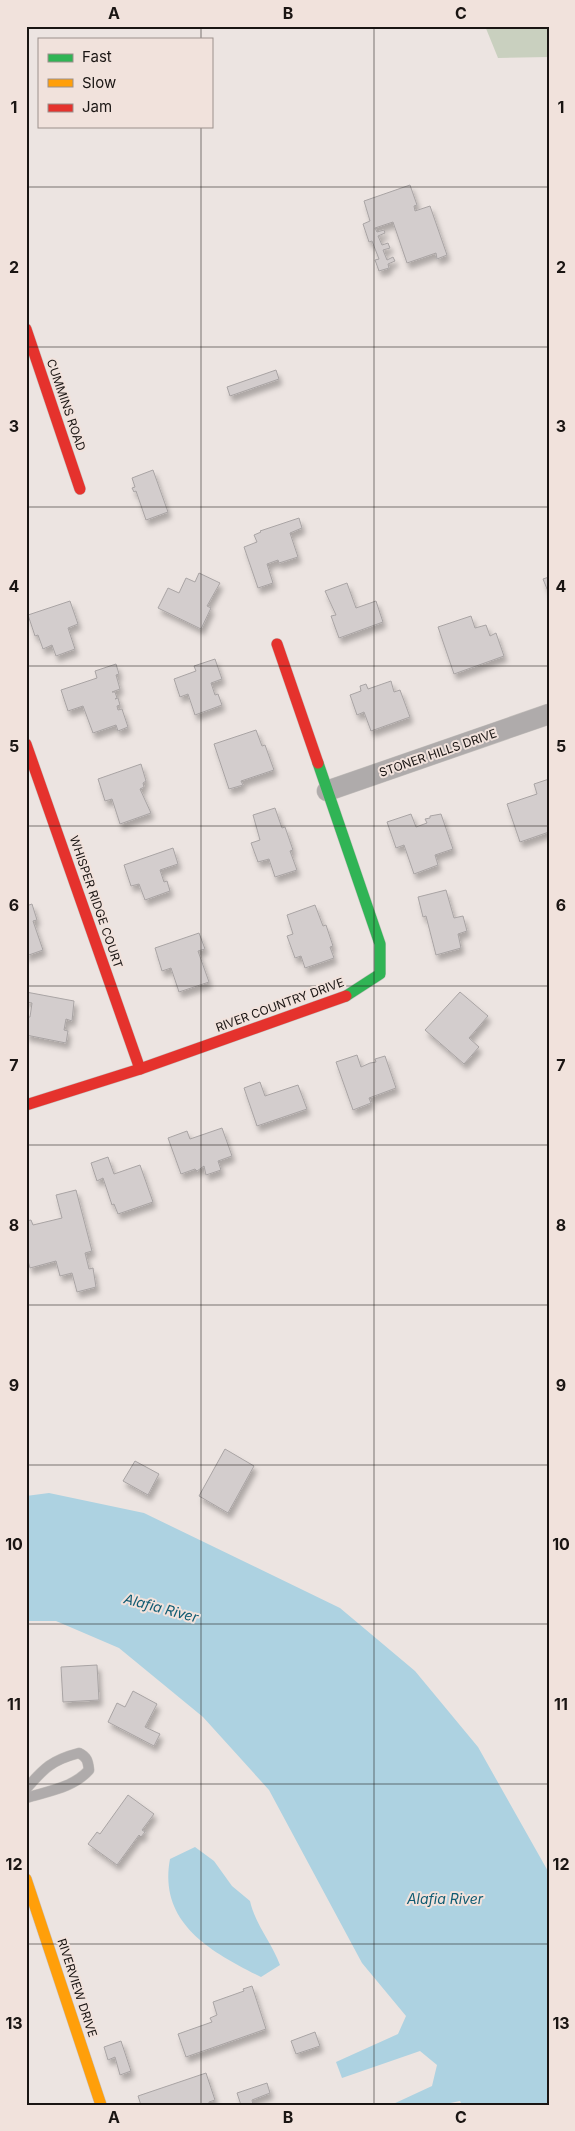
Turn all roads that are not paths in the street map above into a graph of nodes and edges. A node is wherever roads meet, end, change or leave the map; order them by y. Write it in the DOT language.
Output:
graph roads {
  1 [pos="26,330"];
  2 [pos="80,489"];
  3 [pos="277,644"];
  4 [pos="549,714"];
  5 [pos="26,744"];
  6 [pos="327,791"];
  7 [pos="140,1069"];
  8 [pos="26,1105"];
  9 [pos="26,1789"];
  10 [pos="26,1798"];
  11 [pos="26,1879"];
  12 [pos="101,2105"];
  1 -- 2 [label="street, CUMMINS ROAD"];
  3 -- 6 [label="street, RIVER COUNTRY DRIVE"];
  4 -- 6 [label="street, STONER HILLS DRIVE"];
  5 -- 7 [label="street, WHISPER RIDGE COURT"];
  6 -- 7 [label="street, RIVER COUNTRY DRIVE"];
  7 -- 8 [label="street, RIVER COUNTRY DRIVE"];
  9 -- 10 [label="lane"];
  11 -- 12 [label="street, RIVERVIEW DRIVE"];
}
